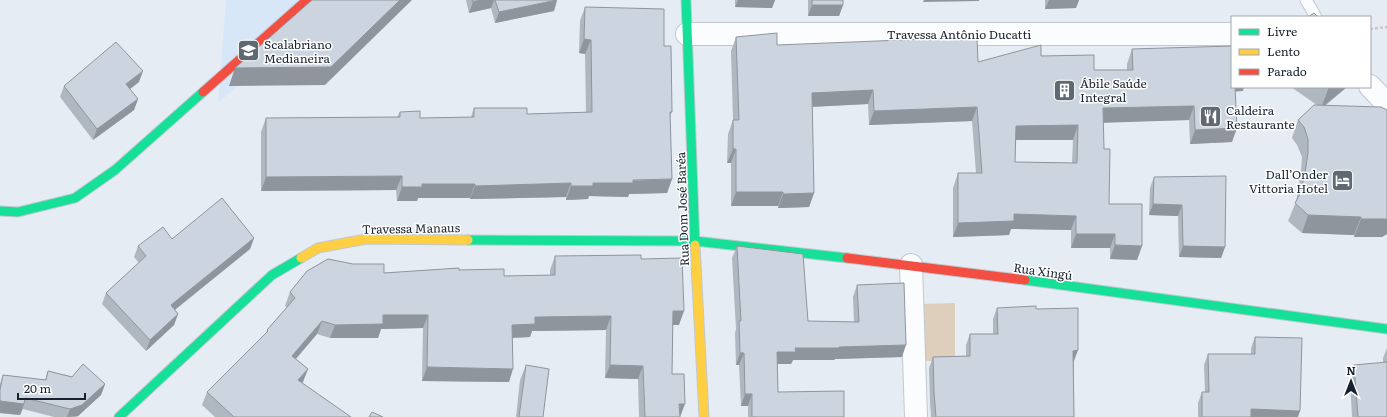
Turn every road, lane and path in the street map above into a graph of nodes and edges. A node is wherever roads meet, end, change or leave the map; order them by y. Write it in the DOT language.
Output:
graph roads {
  1 [pos="307,0"];
  2 [pos="686,0"];
  3 [pos="1306,0"];
  4 [pos="1315,16"];
  5 [pos="1387,27"];
  6 [pos="1371,29"];
  7 [pos="687,34"];
  8 [pos="1231,34"];
  9 [pos="1371,87"];
  10 [pos="1387,104"];
  11 [pos="0,211"];
  12 [pos="695,241"];
  13 [pos="911,265"];
  14 [pos="1387,329"];
  15 [pos="119,417"];
  16 [pos="704,417"];
  17 [pos="916,417"];
  1 -- 11 [label="street"];
  2 -- 7 [label="street, Rua Dom José Baréa"];
  3 -- 4 [label="lane"];
  5 -- 6 [label="path"];
  7 -- 8 [label="street, Travessa Antônio Ducatti"];
  7 -- 12 [label="street, Rua Dom José Baréa"];
  9 -- 10 [label="street"];
  12 -- 13 [label="street, Rua Xingú"];
  12 -- 15 [label="street, Travessa Manaus"];
  12 -- 16 [label="street, Rua Dom José Baréa"];
  13 -- 14 [label="street, Rua Xingú"];
  13 -- 17 [label="street"];
}
